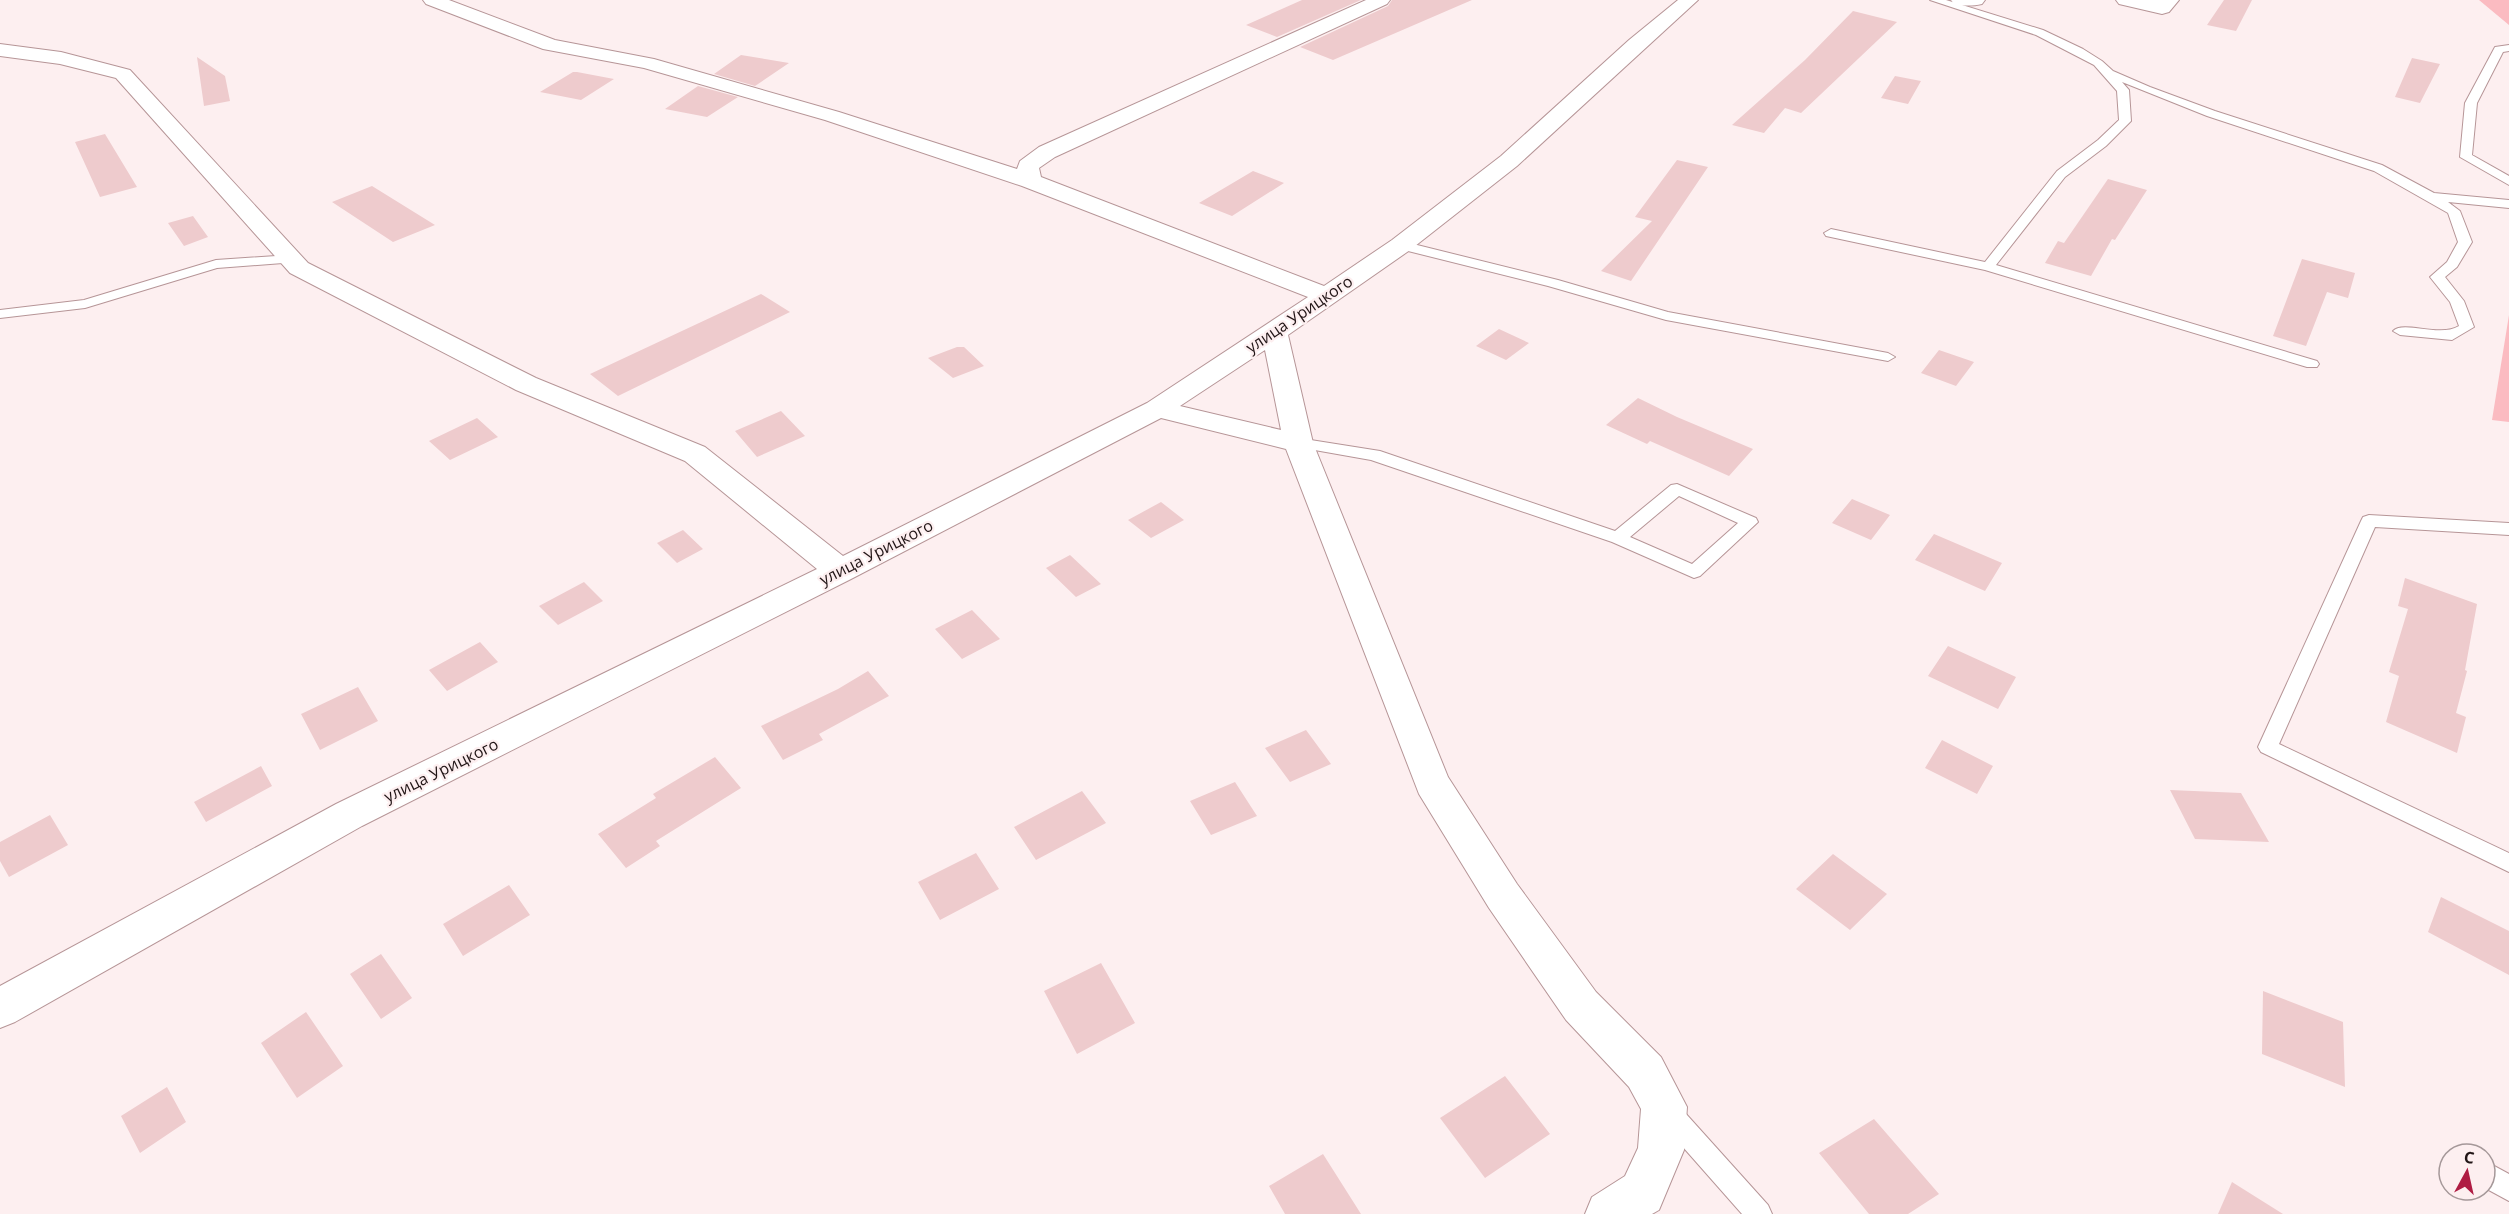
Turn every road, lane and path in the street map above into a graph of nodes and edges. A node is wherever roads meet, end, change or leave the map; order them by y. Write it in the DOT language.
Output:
graph roads {
  1 [pos="432,0"];
  2 [pos="1382,0"];
  3 [pos="1689,0"];
  4 [pos="1935,0"];
  5 [pos="1960,0"];
  6 [pos="1976,0"];
  7 [pos="2125,0"];
  8 [pos="2170,0"];
  9 [pos="2509,48"];
  10 [pos="0,50"];
  11 [pos="2104,69"];
  12 [pos="1030,181"];
  13 [pos="2509,181"];
  14 [pos="2428,196"];
  15 [pos="2509,204"];
  16 [pos="1831,233"];
  17 [pos="1401,244"];
  18 [pos="291,259"];
  19 [pos="1988,267"];
  20 [pos="1327,296"];
  21 [pos="0,314"];
  22 [pos="2400,331"];
  23 [pos="1275,332"];
  24 [pos="1888,357"];
  25 [pos="2312,364"];
  26 [pos="1157,409"];
  27 [pos="1298,443"];
  28 [pos="2509,529"];
  29 [pos="1618,538"];
  30 [pos="840,571"];
  31 [pos="2509,863"];
  32 [pos="0,1008"];
  33 [pos="1664,1107"];
  34 [pos="1609,1214"];
  35 [pos="1759,1214"];
  1 -- 12 [label="street"];
  2 -- 12 [label="street"];
  3 -- 17 [label="street, улица Урицкого"];
  4 -- 11 [label="lane"];
  5 -- 6 [label="street"];
  7 -- 8 [label="street"];
  9 -- 13 [label="lane"];
  10 -- 18 [label="street"];
  11 -- 14 [label="lane"];
  11 -- 19 [label="lane"];
  12 -- 20 [label="street"];
  14 -- 15 [label="lane"];
  14 -- 22 [label="lane"];
  16 -- 19 [label="lane"];
  17 -- 20 [label="street, улица Урицкого"];
  17 -- 24 [label="lane"];
  18 -- 21 [label="lane"];
  18 -- 30 [label="street"];
  19 -- 25 [label="lane"];
  20 -- 23 [label="street, улица Урицкого"];
  23 -- 26 [label="street, улица Урицкого"];
  23 -- 27 [label="street"];
  26 -- 27 [label="street"];
  26 -- 30 [label="street, улица Урицкого"];
  27 -- 29 [label="lane"];
  27 -- 33 [label="street"];
  28 -- 31 [label="lane"];
  29 -- 29 [label="lane"];
  30 -- 32 [label="street, улица Урицкого"];
  33 -- 34 [label="street"];
  33 -- 35 [label="lane"];
}
